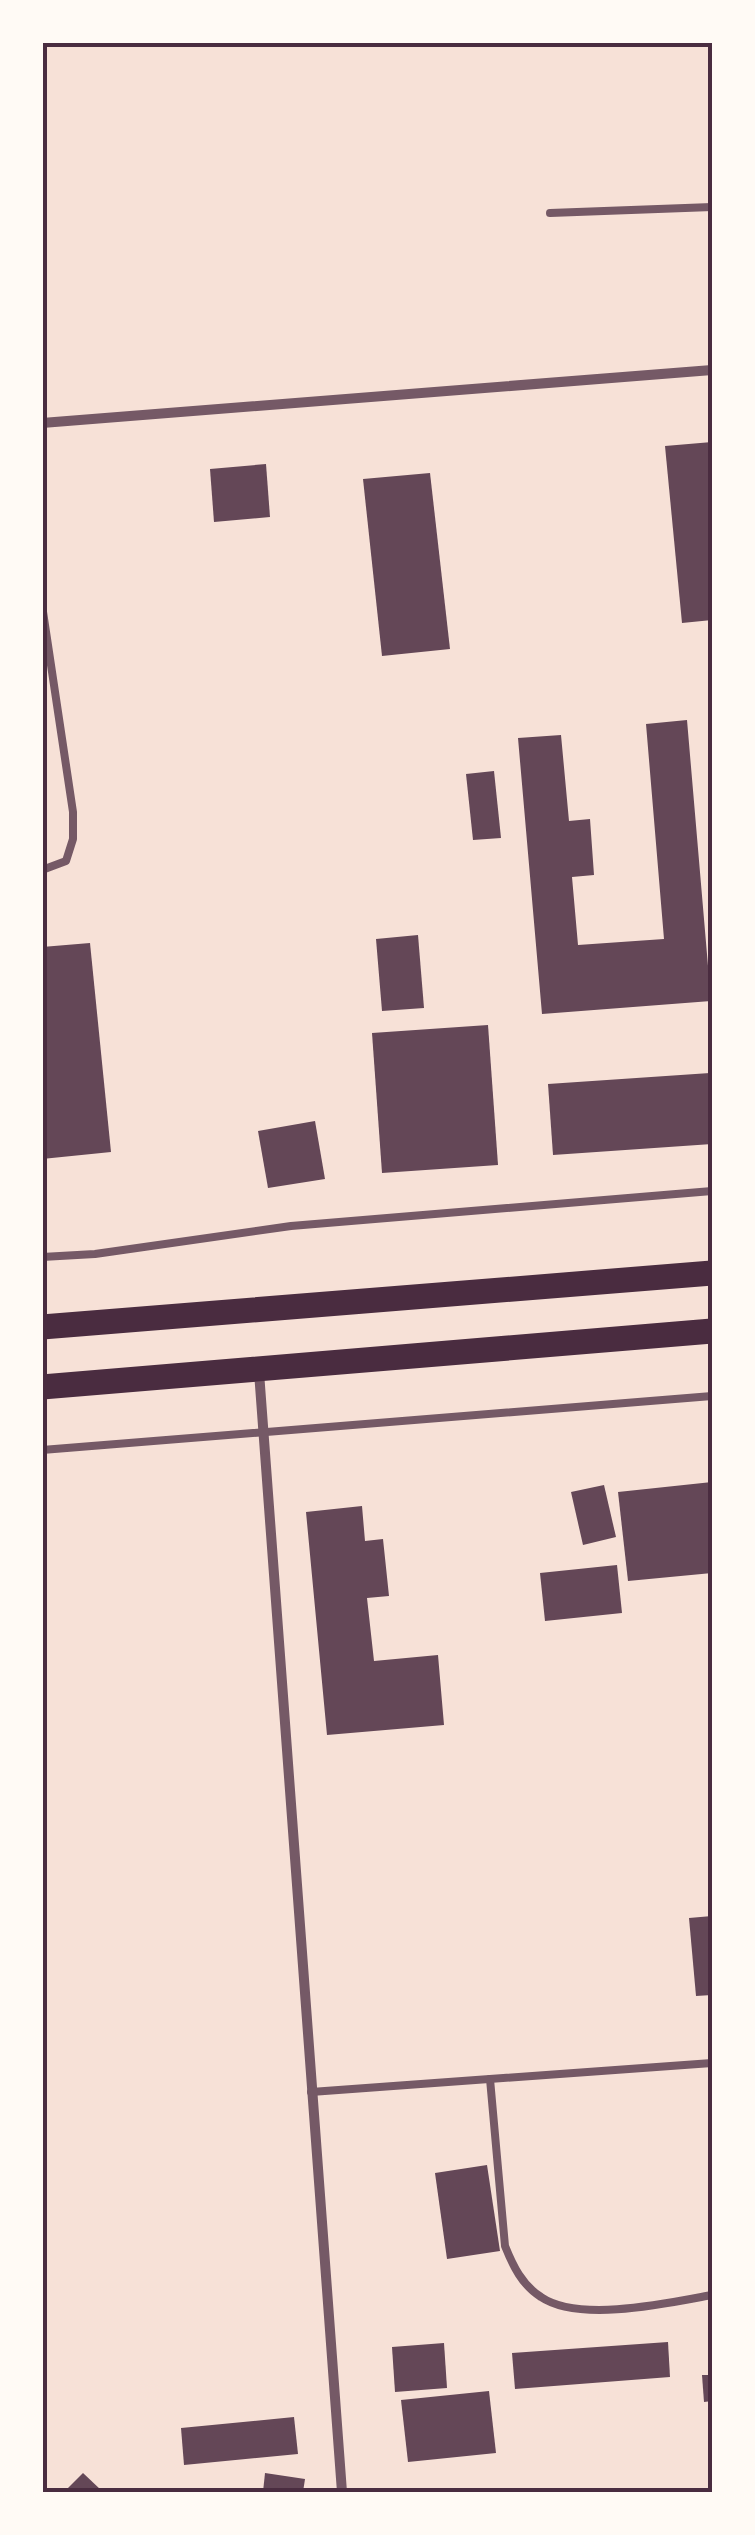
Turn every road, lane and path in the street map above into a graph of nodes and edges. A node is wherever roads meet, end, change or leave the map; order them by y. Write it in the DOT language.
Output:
graph roads {
  1 [pos="712,207"];
  2 [pos="550,213"];
  3 [pos="712,370"];
  4 [pos="42,423"];
  5 [pos="42,604"];
  6 [pos="42,870"];
  7 [pos="712,1191"];
  8 [pos="42,1257"];
  9 [pos="712,1273"];
  10 [pos="42,1327"];
  11 [pos="712,1330"];
  12 [pos="258,1371"];
  13 [pos="42,1387"];
  14 [pos="712,1396"];
  15 [pos="261,1434"];
  16 [pos="42,1450"];
  17 [pos="712,2064"];
  18 [pos="490,2079"];
  19 [pos="312,2092"];
  20 [pos="712,2295"];
  21 [pos="342,2492"];
  1 -- 2 [label="lane"];
  3 -- 4 [label="street"];
  5 -- 6 [label="lane"];
  7 -- 8 [label="lane"];
  9 -- 10 [label="highway"];
  11 -- 12 [label="highway"];
  12 -- 13 [label="highway"];
  12 -- 15 [label="street"];
  14 -- 15 [label="lane"];
  15 -- 16 [label="lane"];
  15 -- 19 [label="street"];
  17 -- 18 [label="lane"];
  18 -- 19 [label="lane"];
  18 -- 20 [label="lane"];
  19 -- 21 [label="street"];
}
